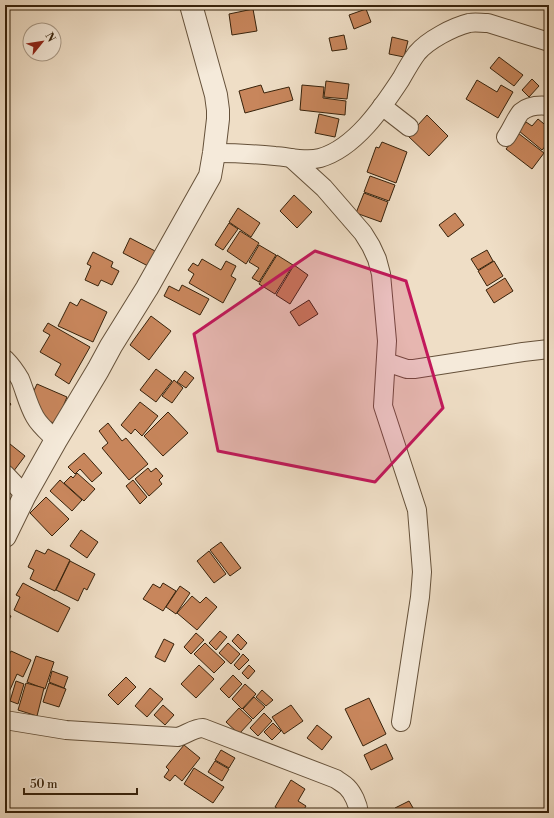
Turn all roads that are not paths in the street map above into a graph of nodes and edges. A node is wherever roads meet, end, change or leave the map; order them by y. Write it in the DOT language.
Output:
graph roads {
  1 [pos="191,5"];
  2 [pos="549,42"];
  3 [pos="382,106"];
  4 [pos="549,106"];
  5 [pos="409,127"];
  6 [pos="506,138"];
  7 [pos="214,153"];
  8 [pos="291,158"];
  9 [pos="549,349"];
  10 [pos="5,359"];
  11 [pos="386,362"];
  12 [pos="56,440"];
  13 [pos="5,474"];
  14 [pos="25,495"];
  15 [pos="5,536"];
  16 [pos="5,720"];
  17 [pos="401,722"];
  18 [pos="359,813"];
  1 -- 7 [label="street"];
  2 -- 3 [label="street"];
  3 -- 5 [label="street"];
  3 -- 8 [label="street"];
  4 -- 6 [label="street"];
  7 -- 8 [label="street"];
  7 -- 12 [label="street"];
  8 -- 11 [label="street"];
  9 -- 11 [label="street"];
  10 -- 12 [label="street"];
  11 -- 17 [label="street"];
  12 -- 14 [label="street"];
  13 -- 14 [label="street"];
  14 -- 15 [label="street"];
  16 -- 18 [label="street"];
}
